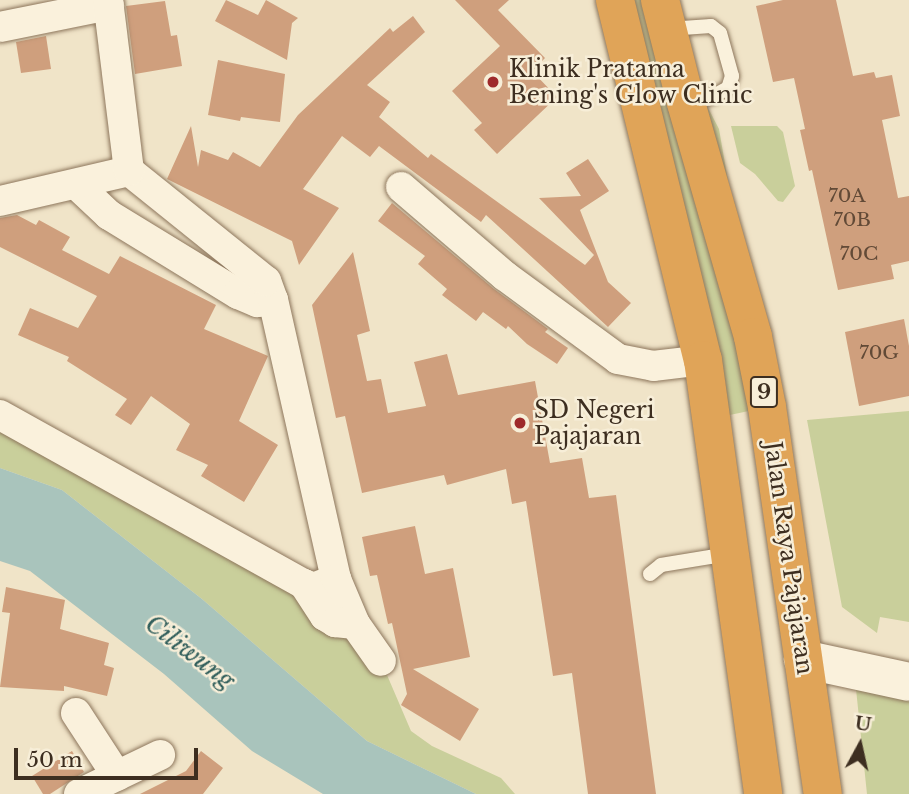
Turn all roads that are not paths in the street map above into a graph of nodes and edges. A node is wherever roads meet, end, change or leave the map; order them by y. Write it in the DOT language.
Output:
graph roads {
  1 [pos="615,0"];
  2 [pos="108,3"];
  3 [pos="78,5"];
  4 [pos="663,15"];
  5 [pos="0,27"];
  6 [pos="686,103"];
  7 [pos="129,171"];
  8 [pos="77,185"];
  9 [pos="401,187"];
  10 [pos="0,201"];
  11 [pos="273,300"];
  12 [pos="703,360"];
  13 [pos="767,407"];
  14 [pos="0,415"];
  15 [pos="711,419"];
  16 [pos="729,554"];
  17 [pos="650,574"];
  18 [pos="336,579"];
  19 [pos="304,584"];
  20 [pos="355,624"];
  21 [pos="803,659"];
  22 [pos="381,661"];
  23 [pos="909,682"];
  24 [pos="76,713"];
  25 [pos="160,755"];
  26 [pos="117,776"];
  27 [pos="79,794"];
  28 [pos="763,794"];
  29 [pos="823,794"];
  1 -- 12 [label="highway"];
  2 -- 3 [label="street"];
  2 -- 7 [label="street"];
  3 -- 5 [label="street"];
  4 -- 6 [label="highway, Jalan Raya Pajajaran / 9"];
  4 -- 6 [label="lane"];
  6 -- 13 [label="highway, Jalan Raya Pajajaran / 9"];
  7 -- 8 [label="street"];
  7 -- 11 [label="street"];
  8 -- 10 [label="street"];
  8 -- 11 [label="street"];
  9 -- 12 [label="street"];
  11 -- 18 [label="street"];
  12 -- 15 [label="highway"];
  13 -- 15 [label="highway"];
  13 -- 21 [label="highway, Jalan Raya Pajajaran / 9"];
  14 -- 19 [label="street"];
  15 -- 16 [label="highway"];
  16 -- 17 [label="lane"];
  16 -- 28 [label="highway"];
  18 -- 19 [label="street"];
  18 -- 20 [label="street"];
  19 -- 20 [label="street"];
  20 -- 22 [label="street"];
  21 -- 23 [label="street"];
  21 -- 29 [label="highway, Jalan Raya Pajajaran / 9"];
  24 -- 26 [label="street"];
  25 -- 26 [label="street"];
  26 -- 27 [label="street"];
}
